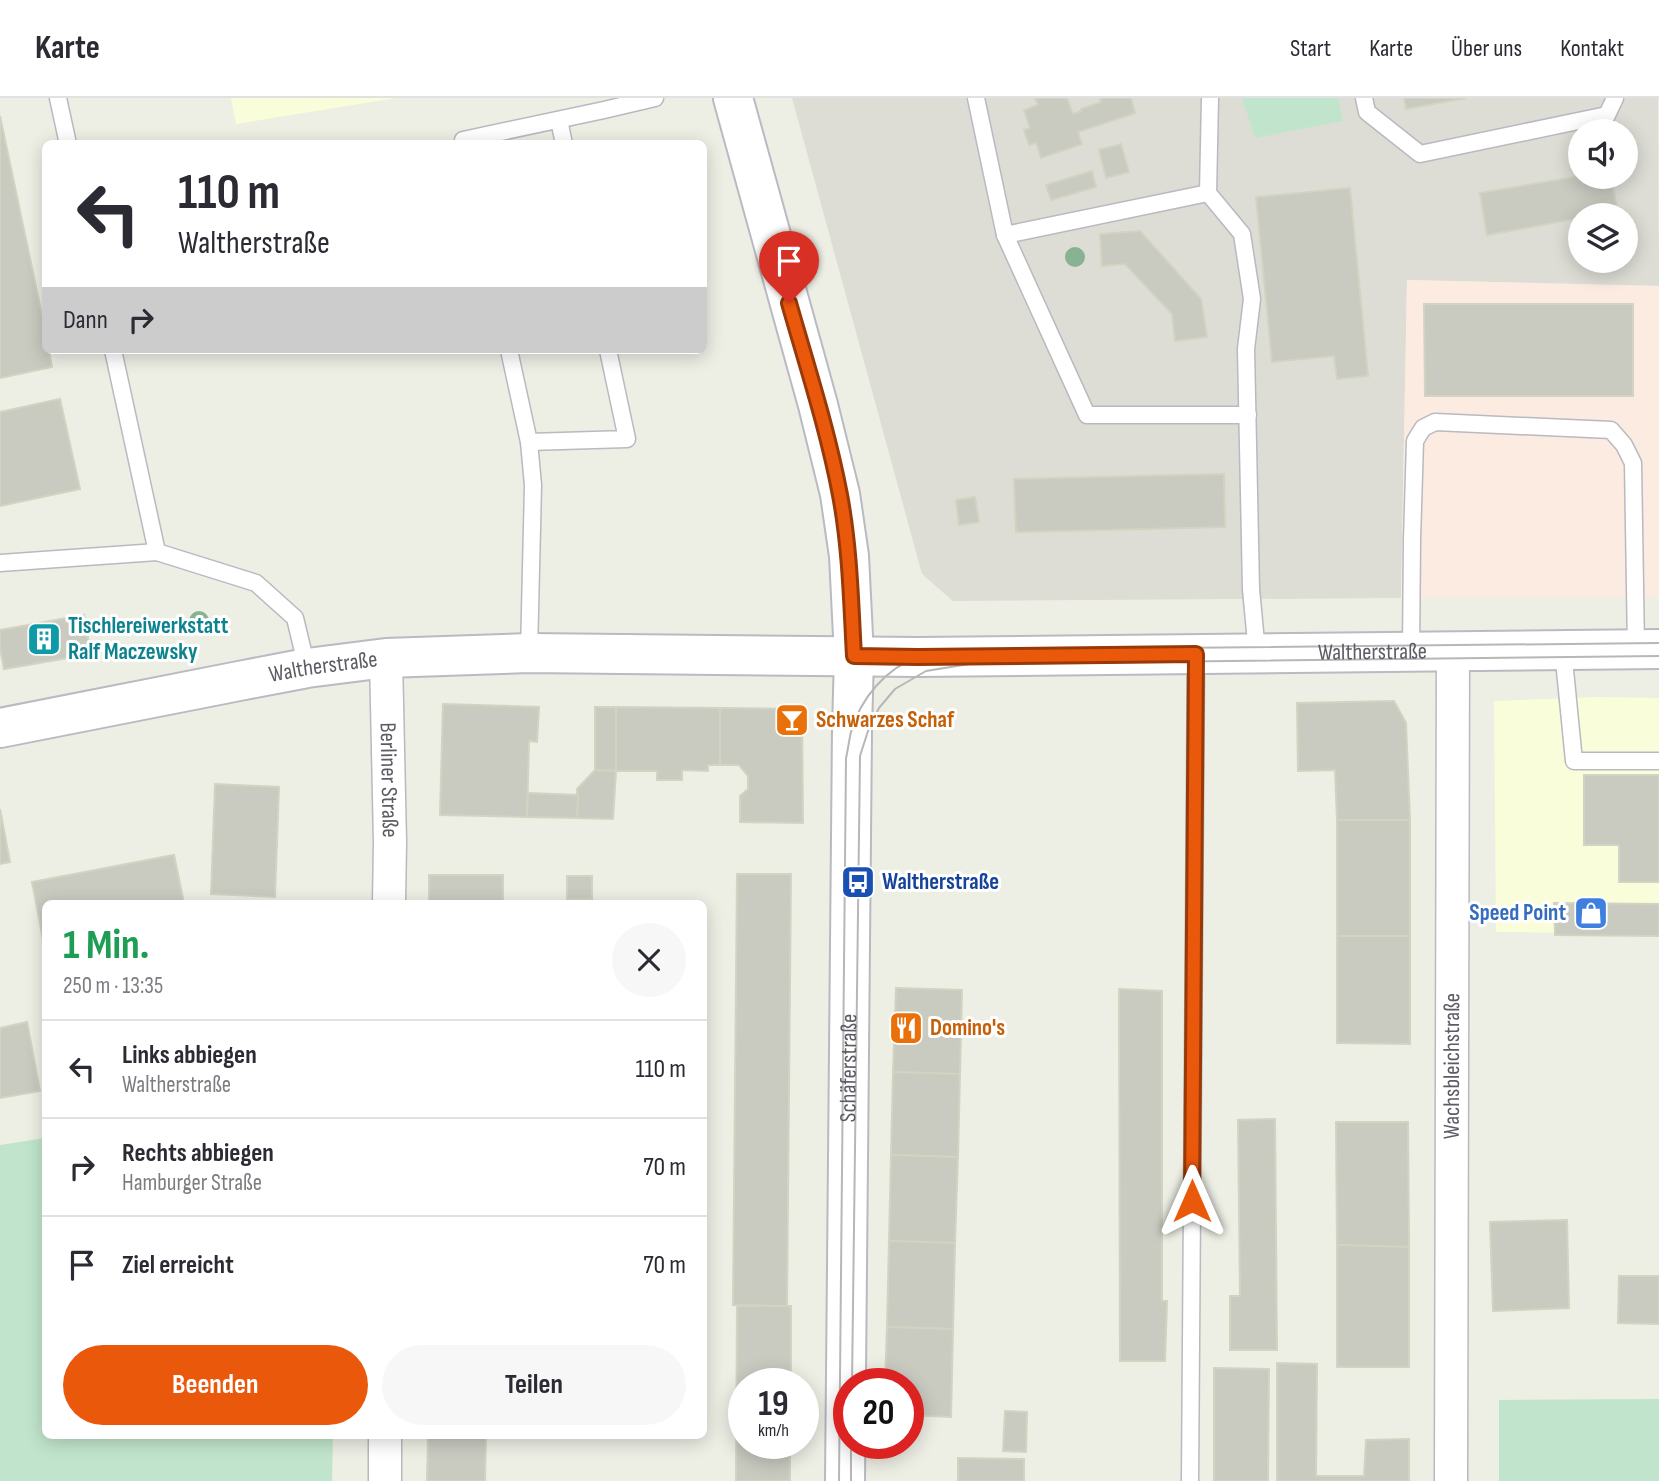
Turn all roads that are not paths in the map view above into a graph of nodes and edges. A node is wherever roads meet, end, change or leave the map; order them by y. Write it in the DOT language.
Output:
graph roads {
  1 [pos="58,98"];
  2 [pos="654,98"];
  3 [pos="733,98"];
  4 [pos="976,98"];
  5 [pos="1210,98"];
  6 [pos="1364,98"];
  7 [pos="1615,98"];
  8 [pos="559,120"];
  9 [pos="67,140"];
  10 [pos="463,140"];
  11 [pos="563,140"];
  12 [pos="1208,193"];
  13 [pos="1005,235"];
  14 [pos="114,354"];
  15 [pos="510,354"];
  16 [pos="609,354"];
  17 [pos="1248,415"];
  18 [pos="529,442"];
  19 [pos="157,552"];
  20 [pos="0,563"];
  21 [pos="1648,649"];
  22 [pos="1563,650"];
  23 [pos="1411,651"];
  24 [pos="1453,651"];
  25 [pos="529,653"];
  26 [pos="1257,653"];
  27 [pos="1196,654"];
  28 [pos="854,656"];
  29 [pos="386,658"];
  30 [pos="307,668"];
  31 [pos="0,728"];
  32 [pos="1659,761"];
  33 [pos="388,900"];
  34 [pos="385,1439"];
  35 [pos="385,1481"];
  36 [pos="845,1481"];
  37 [pos="1190,1481"];
  38 [pos="1451,1481"];
  1 -- 9 [label="lane"];
  2 -- 8 [label="lane"];
  3 -- 28 [label="main road, Schäferstraße"];
  4 -- 13 [label="lane"];
  5 -- 12 [label="lane"];
  6 -- 7 [label="lane"];
  8 -- 10 [label="lane"];
  8 -- 11 [label="lane"];
  12 -- 13 [label="lane"];
  12 -- 17 [label="lane"];
  13 -- 17 [label="lane"];
  14 -- 19 [label="lane"];
  15 -- 18 [label="lane"];
  16 -- 18 [label="lane"];
  17 -- 26 [label="lane"];
  18 -- 25 [label="lane"];
  19 -- 20 [label="lane"];
  19 -- 30 [label="lane"];
  21 -- 22 [label="main road, Waltherstraße"];
  21 -- 23 [label="lane"];
  22 -- 24 [label="main road, Waltherstraße"];
  22 -- 32 [label="lane"];
  23 -- 24 [label="main road, Waltherstraße"];
  23 -- 26 [label="main road, Waltherstraße"];
  24 -- 38 [label="street, Wachsbleichstraße"];
  25 -- 28 [label="main road, Waltherstraße"];
  25 -- 29 [label="main road, Waltherstraße"];
  26 -- 27 [label="main road, Waltherstraße"];
  27 -- 28 [label="main road, Waltherstraße"];
  27 -- 37 [label="lane"];
  28 -- 36 [label="main road, Schäferstraße"];
  29 -- 30 [label="main road, Waltherstraße"];
  29 -- 33 [label="street, Berliner Straße"];
  30 -- 31 [label="main road, Waltherstraße"];
  34 -- 35 [label="street"];
}
